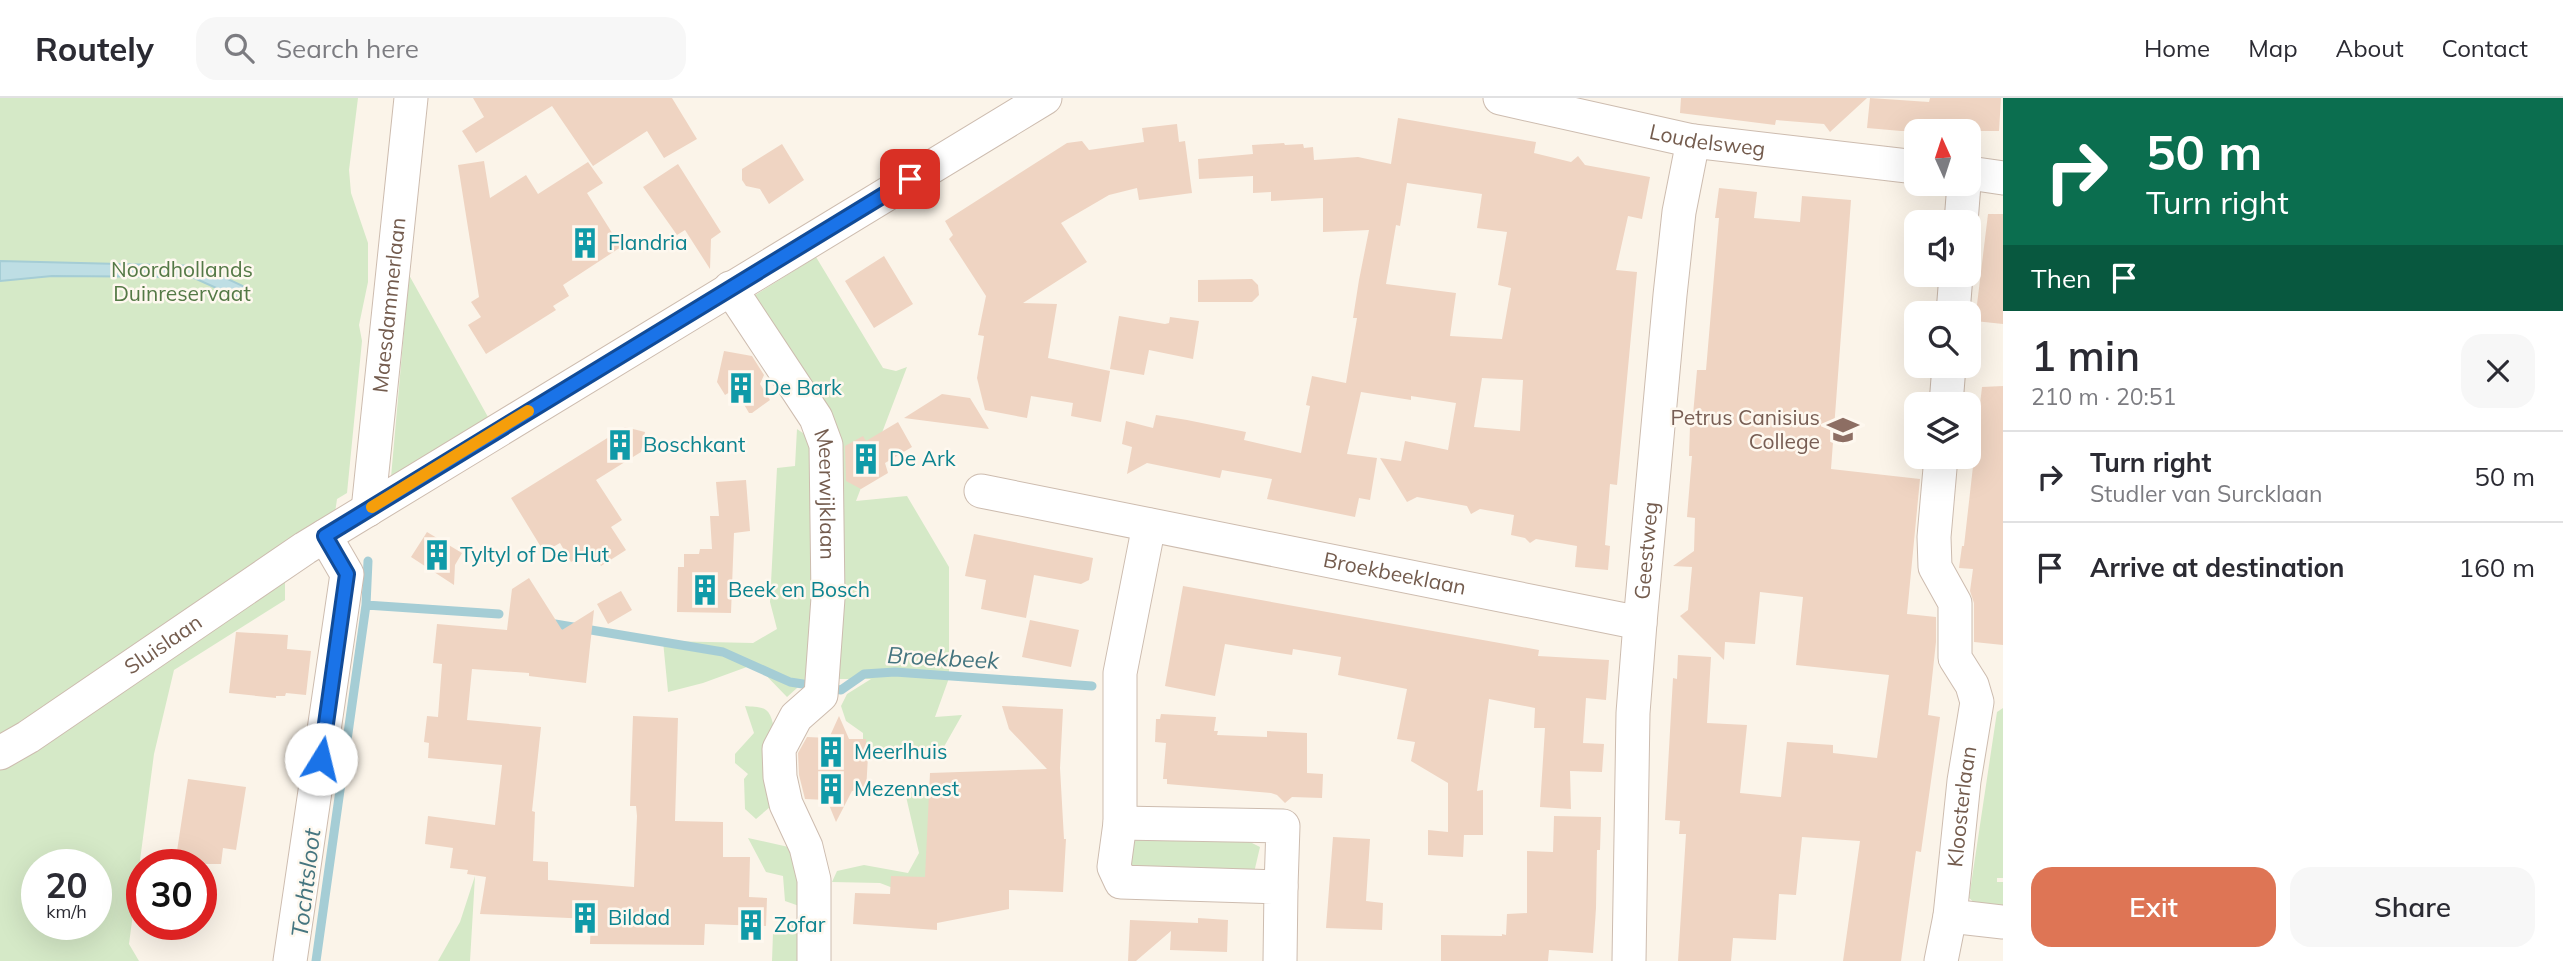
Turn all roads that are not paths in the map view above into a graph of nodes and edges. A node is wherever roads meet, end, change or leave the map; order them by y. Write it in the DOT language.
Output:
graph roads {
  1 [pos="411,98"];
  2 [pos="1045,98"];
  3 [pos="1500,98"];
  4 [pos="1693,141"];
  5 [pos="1904,166"];
  6 [pos="1981,175"];
  7 [pos="2003,178"];
  8 [pos="730,288"];
  9 [pos="1940,469"];
  10 [pos="981,491"];
  11 [pos="368,510"];
  12 [pos="1149,524"];
  13 [pos="325,536"];
  14 [pos="1640,623"];
  15 [pos="1988,686"];
  16 [pos="0,753"];
  17 [pos="1120,823"];
  18 [pos="1281,887"];
  19 [pos="1950,916"];
  20 [pos="2003,922"];
  21 [pos="290,961"];
  22 [pos="814,961"];
  23 [pos="1280,961"];
  24 [pos="1629,961"];
  25 [pos="1941,961"];
  1 -- 11 [label="street, Maesdammerlaan"];
  2 -- 8 [label="street, Sluislaan"];
  3 -- 4 [label="street, Loudelsweg"];
  4 -- 5 [label="street, Loudelsweg"];
  4 -- 14 [label="street, Geestweg"];
  6 -- 7 [label="street"];
  8 -- 11 [label="street, Sluislaan"];
  8 -- 22 [label="street, Meerwijklaan"];
  9 -- 15 [label="street"];
  10 -- 12 [label="street, Broekbeeklaan"];
  11 -- 13 [label="street, Sluislaan"];
  12 -- 14 [label="street, Broekbeeklaan"];
  12 -- 17 [label="street"];
  13 -- 16 [label="street, Sluislaan"];
  13 -- 21 [label="street"];
  14 -- 24 [label="street, Geestweg"];
  15 -- 19 [label="street, Kloosterlaan"];
  17 -- 18 [label="street"];
  17 -- 18 [label="street"];
  18 -- 23 [label="street"];
  19 -- 20 [label="street"];
  19 -- 25 [label="street, Kloosterlaan"];
}
